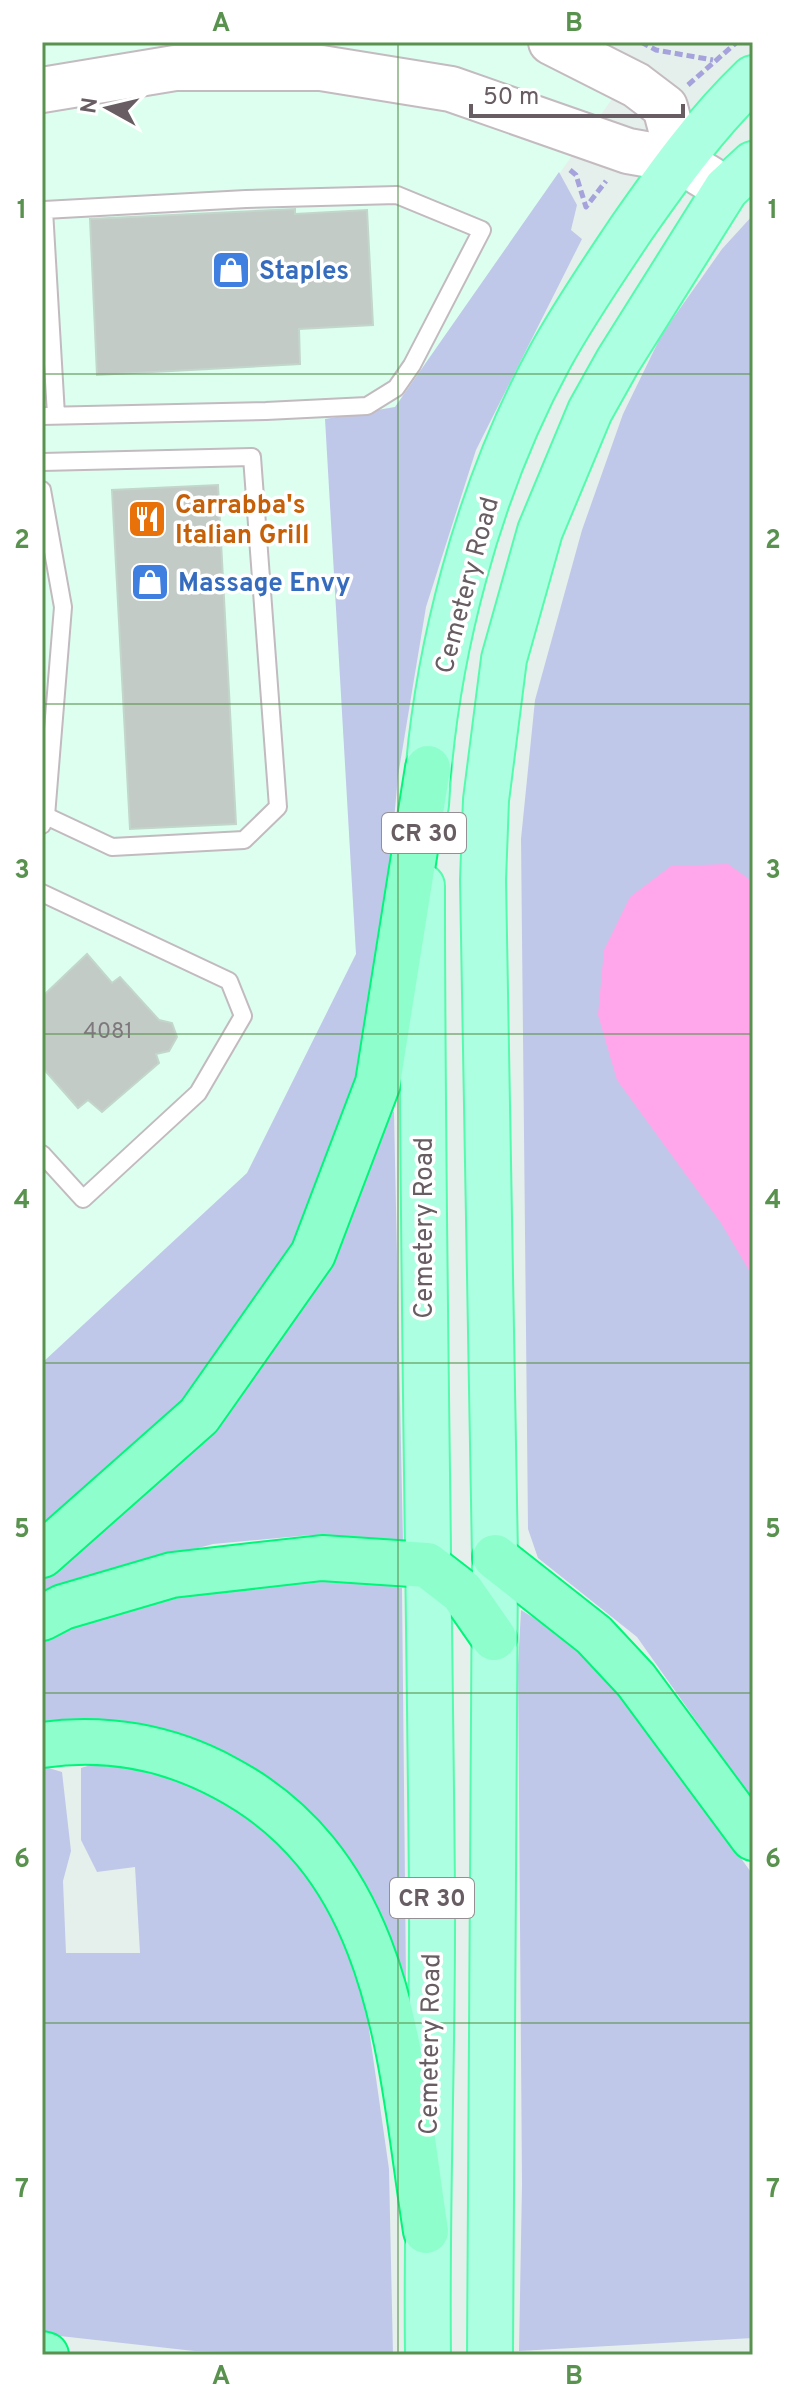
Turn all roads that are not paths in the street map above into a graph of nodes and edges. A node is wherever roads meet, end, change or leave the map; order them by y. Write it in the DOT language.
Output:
graph roads {
  1 [pos="551,42"];
  2 [pos="737,76"];
  3 [pos="42,90"];
  4 [pos="679,160"];
  5 [pos="740,176"];
  6 [pos="43,211"];
  7 [pos="49,415"];
  8 [pos="42,462"];
  9 [pos="42,490"];
  10 [pos="428,768"];
  11 [pos="44,820"];
  12 [pos="42,893"];
  13 [pos="42,1154"];
  14 [pos="42,1555"];
  15 [pos="495,1557"];
  16 [pos="427,1565"];
  17 [pos="42,1618"];
  18 [pos="494,1638"];
  19 [pos="42,1745"];
  20 [pos="753,1838"];
  21 [pos="426,2231"];
  22 [pos="428,2355"];
  23 [pos="490,2355"];
  1 -- 4 [label="main road"];
  2 -- 4 [label="main road, Cemetery Road"];
  3 -- 4 [label="main road"];
  4 -- 5 [label="main road"];
  4 -- 10 [label="main road, Cemetery Road / CR 30"];
  5 -- 15 [label="main road, CR 30"];
  6 -- 7 [label="lane"];
  6 -- 7 [label="lane"];
  8 -- 11 [label="lane"];
  9 -- 11 [label="lane"];
  10 -- 14 [label="highway"];
  10 -- 16 [label="main road, Cemetery Road / CR 30"];
  12 -- 13 [label="lane"];
  15 -- 18 [label="main road, CR 30"];
  15 -- 20 [label="highway"];
  16 -- 17 [label="highway"];
  16 -- 18 [label="highway"];
  16 -- 21 [label="main road, Cemetery Road / CR 30"];
  18 -- 23 [label="main road, CR 30"];
  19 -- 21 [label="highway"];
  21 -- 22 [label="main road, Cemetery Road / CR 30"];
}
